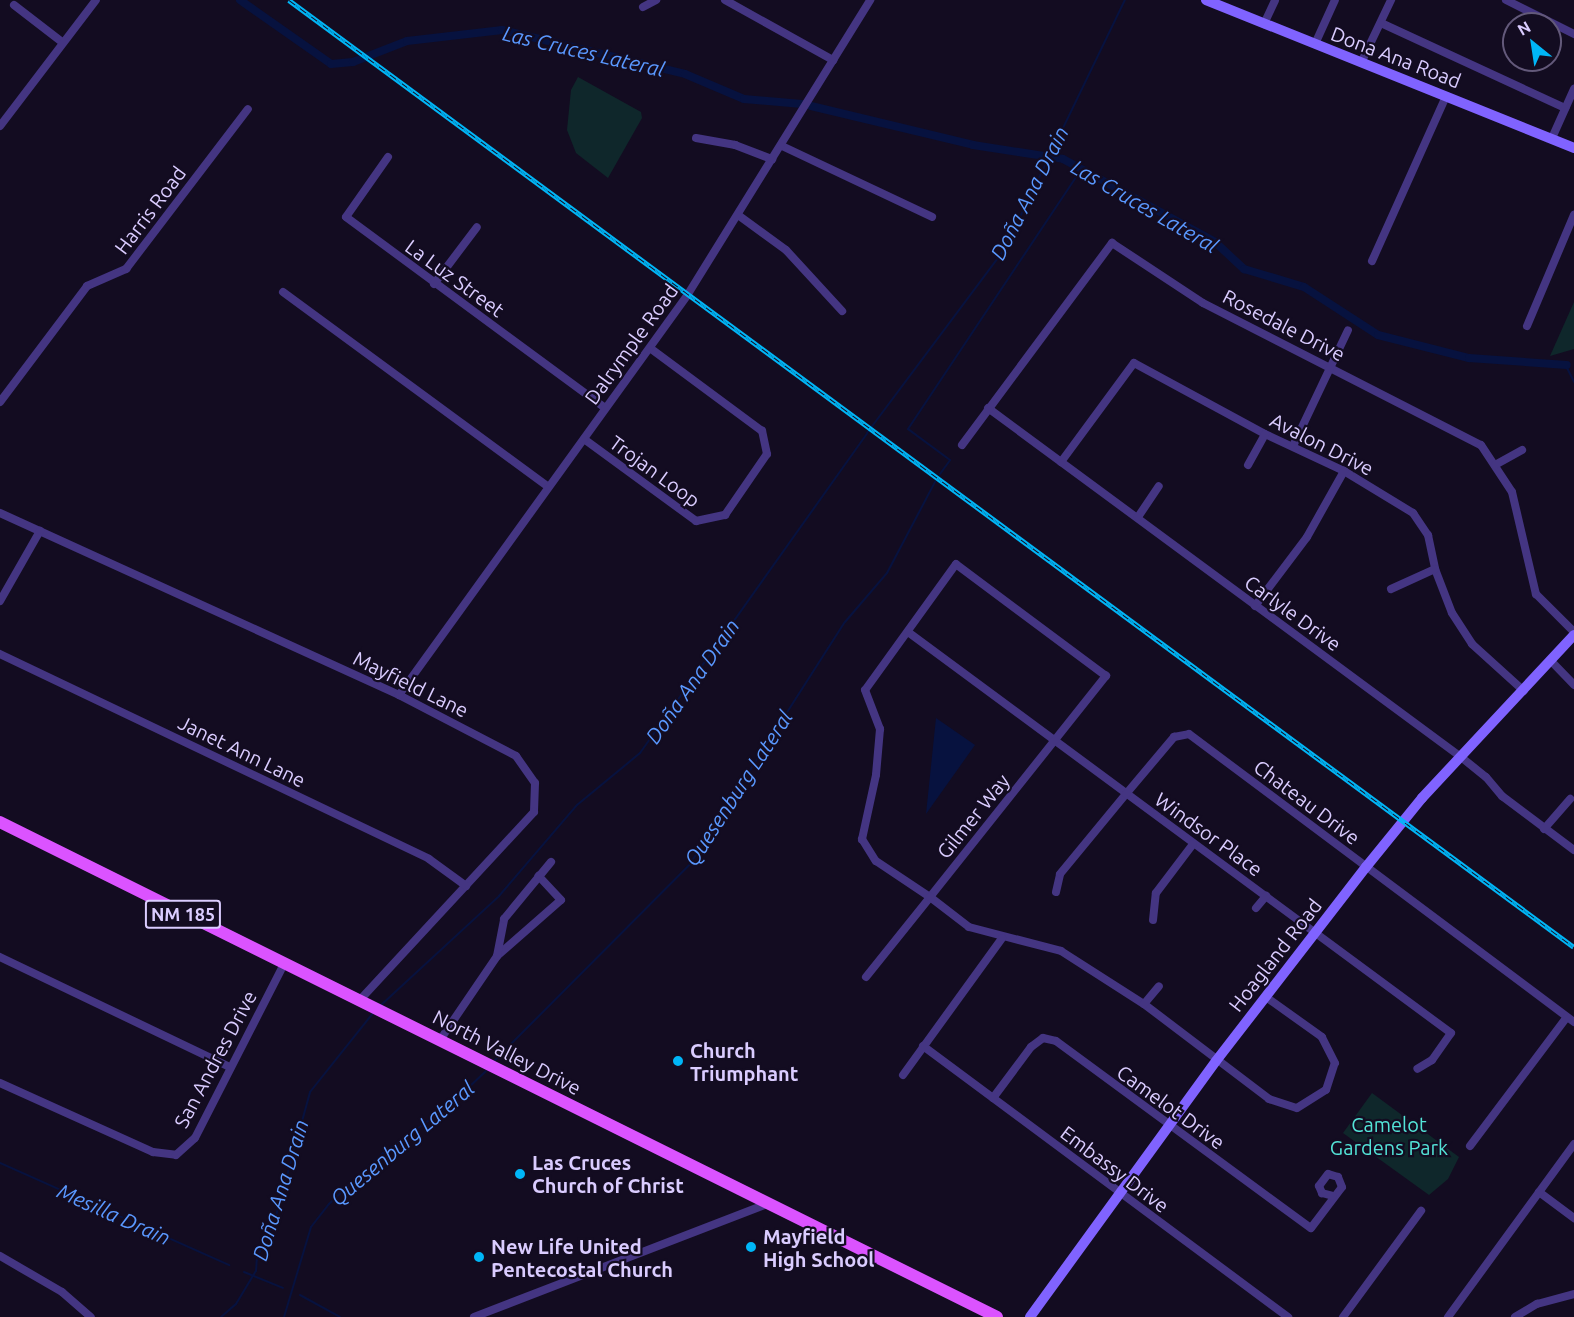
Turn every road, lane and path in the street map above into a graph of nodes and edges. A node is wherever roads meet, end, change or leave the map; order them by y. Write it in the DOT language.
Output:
graph roads {
  1 [pos="96,0"];
  2 [pos="656,0"];
  3 [pos="725,0"];
  4 [pos="870,0"];
  5 [pos="1275,0"];
  6 [pos="1335,0"];
  7 [pos="1391,0"];
  8 [pos="1506,0"];
  9 [pos="1209,1"];
  10 [pos="1519,3"];
  11 [pos="14,5"];
  12 [pos="644,7"];
  13 [pos="1381,23"];
  14 [pos="1264,24"];
  15 [pos="1574,34"];
  16 [pos="62,42"];
  17 [pos="1315,44"];
  18 [pos="833,60"];
  19 [pos="1361,63"];
  20 [pos="1573,93"];
  21 [pos="1446,96"];
  22 [pos="1565,108"];
  23 [pos="248,109"];
  24 [pos="0,126"];
  25 [pos="696,138"];
  26 [pos="1552,138"];
  27 [pos="782,146"];
  28 [pos="1574,148"];
  29 [pos="388,157"];
  30 [pos="772,159"];
  31 [pos="738,214"];
  32 [pos="1574,215"];
  33 [pos="932,217"];
  34 [pos="477,227"];
  35 [pos="1372,261"];
  36 [pos="434,284"];
  37 [pos="283,292"];
  38 [pos="842,311"];
  39 [pos="1527,326"];
  40 [pos="1348,330"];
  41 [pos="650,348"];
  42 [pos="1333,368"];
  43 [pos="0,402"];
  44 [pos="605,408"];
  45 [pos="988,408"];
  46 [pos="1265,434"];
  47 [pos="584,439"];
  48 [pos="962,445"];
  49 [pos="1293,446"];
  50 [pos="1522,450"];
  51 [pos="1061,462"];
  52 [pos="1248,465"];
  53 [pos="1495,465"];
  54 [pos="1344,471"];
  55 [pos="1159,486"];
  56 [pos="548,487"];
  57 [pos="0,513"];
  58 [pos="1138,517"];
  59 [pos="40,531"];
  60 [pos="1435,569"];
  61 [pos="0,581"];
  62 [pos="10,584"];
  63 [pos="1391,589"];
  64 [pos="0,601"];
  65 [pos="1255,606"];
  66 [pos="908,632"];
  67 [pos="1574,633"];
  68 [pos="0,654"];
  69 [pos="1552,662"];
  70 [pos="1574,685"];
  71 [pos="1524,691"];
  72 [pos="399,695"];
  73 [pos="1056,740"];
  74 [pos="1461,757"];
  75 [pos="1126,794"];
  76 [pos="1570,799"];
  77 [pos="0,822"];
  78 [pos="1544,829"];
  79 [pos="1193,844"];
  80 [pos="1574,850"];
  81 [pos="551,862"];
  82 [pos="1366,867"];
  83 [pos="539,876"];
  84 [pos="466,886"];
  85 [pos="1056,892"];
  86 [pos="1266,896"];
  87 [pos="930,897"];
  88 [pos="1256,908"];
  89 [pos="1152,920"];
  90 [pos="1316,932"];
  91 [pos="1002,938"];
  92 [pos="497,956"];
  93 [pos="0,957"];
  94 [pos="284,964"];
  95 [pos="866,976"];
  96 [pos="1159,986"];
  97 [pos="1266,997"];
  98 [pos="363,1002"];
  99 [pos="1144,1004"];
  100 [pos="1570,1020"];
  101 [pos="440,1040"];
  102 [pos="923,1046"];
  103 [pos="1216,1061"];
  104 [pos="231,1067"];
  105 [pos="1418,1068"];
  106 [pos="903,1075"];
  107 [pos="0,1083"];
  108 [pos="993,1098"];
  109 [pos="1168,1126"];
  110 [pos="1574,1144"];
  111 [pos="1470,1146"];
  112 [pos="1539,1192"];
  113 [pos="1119,1194"];
  114 [pos="1333,1196"];
  115 [pos="766,1204"];
  116 [pos="1421,1212"];
  117 [pos="1574,1218"];
  118 [pos="0,1256"];
  119 [pos="1574,1294"];
  120 [pos="91,1317"];
  121 [pos="474,1317"];
  122 [pos="997,1317"];
  123 [pos="1030,1317"];
  124 [pos="1288,1317"];
  125 [pos="1343,1317"];
  126 [pos="1448,1317"];
  127 [pos="1515,1317"];
  1 -- 16 [label="street"];
  2 -- 12 [label="street"];
  3 -- 18 [label="street"];
  4 -- 18 [label="street, Dalrymple Road"];
  5 -- 14 [label="street"];
  6 -- 17 [label="street"];
  7 -- 13 [label="street"];
  8 -- 10 [label="street"];
  9 -- 14 [label="street, Dona Ana Road"];
  10 -- 15 [label="street"];
  11 -- 16 [label="street"];
  13 -- 19 [label="street"];
  13 -- 22 [label="street"];
  14 -- 17 [label="street, Dona Ana Road"];
  16 -- 24 [label="street"];
  17 -- 19 [label="street, Dona Ana Road"];
  18 -- 27 [label="street, Dalrymple Road"];
  19 -- 21 [label="street, Dona Ana Road"];
  20 -- 22 [label="street"];
  21 -- 26 [label="street, Dona Ana Road"];
  21 -- 35 [label="street"];
  22 -- 26 [label="street"];
  23 -- 43 [label="street, Harris Road"];
  25 -- 30 [label="street"];
  26 -- 28 [label="street, Dona Ana Road"];
  27 -- 30 [label="street, Dalrymple Road"];
  27 -- 33 [label="street"];
  29 -- 36 [label="street, La Luz Street"];
  30 -- 31 [label="street, Dalrymple Road"];
  31 -- 38 [label="street"];
  31 -- 41 [label="street, Dalrymple Road"];
  32 -- 39 [label="street"];
  34 -- 36 [label="street"];
  36 -- 44 [label="street, La Luz Street"];
  37 -- 56 [label="street"];
  40 -- 42 [label="street"];
  41 -- 44 [label="street, Dalrymple Road"];
  41 -- 47 [label="street, Trojan Loop"];
  42 -- 45 [label="street, Rosedale Drive"];
  42 -- 49 [label="street"];
  42 -- 53 [label="street, Rosedale Drive"];
  44 -- 47 [label="street, Dalrymple Road"];
  45 -- 48 [label="street, Rosedale Drive"];
  45 -- 51 [label="street, Carlyle Drive"];
  46 -- 49 [label="street, Avalon Drive"];
  46 -- 51 [label="street, Avalon Drive"];
  46 -- 52 [label="street"];
  47 -- 56 [label="street, Dalrymple Road"];
  49 -- 54 [label="street, Avalon Drive"];
  50 -- 53 [label="street"];
  51 -- 58 [label="street, Carlyle Drive"];
  53 -- 67 [label="street, Rosedale Drive"];
  54 -- 60 [label="street, Avalon Drive"];
  54 -- 65 [label="street"];
  55 -- 58 [label="street"];
  56 -- 72 [label="street, Dalrymple Road"];
  57 -- 59 [label="street, Mayfield Lane"];
  58 -- 65 [label="street, Carlyle Drive"];
  59 -- 62 [label="street"];
  59 -- 72 [label="street, Mayfield Lane"];
  60 -- 63 [label="street"];
  60 -- 71 [label="street, Avalon Drive"];
  61 -- 62 [label="street"];
  62 -- 64 [label="street"];
  65 -- 74 [label="street, Carlyle Drive"];
  66 -- 73 [label="street, Windsor Place"];
  66 -- 73 [label="street, Gilmer Way"];
  66 -- 87 [label="street"];
  67 -- 69 [label="street, Hoagland Road"];
  68 -- 84 [label="street, Janet Ann Lane"];
  69 -- 70 [label="street"];
  69 -- 71 [label="street, Hoagland Road"];
  71 -- 74 [label="street, Hoagland Road"];
  72 -- 84 [label="street, Mayfield Lane"];
  73 -- 75 [label="street, Windsor Place"];
  73 -- 87 [label="street, Gilmer Way"];
  74 -- 78 [label="street, Carlyle Drive"];
  74 -- 82 [label="street, Hoagland Road"];
  75 -- 79 [label="street, Windsor Place"];
  75 -- 82 [label="street, Chateau Drive"];
  75 -- 85 [label="street, Chateau Drive"];
  76 -- 78 [label="street"];
  77 -- 94 [label="main road, North Valley Drive / NM 185"];
  78 -- 80 [label="street, Carlyle Drive"];
  79 -- 86 [label="street, Windsor Place"];
  79 -- 89 [label="street"];
  81 -- 83 [label="street"];
  82 -- 90 [label="street, Hoagland Road"];
  82 -- 100 [label="street, Chateau Drive"];
  83 -- 92 [label="street"];
  83 -- 92 [label="street"];
  84 -- 98 [label="street, Mayfield Lane"];
  86 -- 88 [label="street"];
  86 -- 90 [label="street, Windsor Place"];
  87 -- 91 [label="street"];
  87 -- 95 [label="street, Gilmer Way"];
  90 -- 97 [label="street, Hoagland Road"];
  90 -- 105 [label="street, Windsor Place"];
  91 -- 99 [label="street"];
  91 -- 102 [label="street"];
  92 -- 101 [label="street"];
  93 -- 104 [label="street"];
  94 -- 98 [label="main road, North Valley Drive / NM 185"];
  94 -- 104 [label="street, San Andres Drive"];
  96 -- 99 [label="street"];
  97 -- 103 [label="street, Hoagland Road"];
  97 -- 103 [label="street"];
  98 -- 101 [label="main road, North Valley Drive / NM 185"];
  99 -- 103 [label="street"];
  100 -- 111 [label="street"];
  101 -- 115 [label="main road, North Valley Drive / NM 185"];
  102 -- 106 [label="street"];
  102 -- 108 [label="street, Embassy Drive"];
  103 -- 109 [label="street, Hoagland Road"];
  104 -- 107 [label="street, San Andres Drive"];
  108 -- 109 [label="street, Camelot Drive"];
  108 -- 113 [label="street, Embassy Drive"];
  109 -- 113 [label="street, Hoagland Road"];
  109 -- 114 [label="street, Camelot Drive"];
  110 -- 112 [label="street"];
  112 -- 117 [label="street"];
  112 -- 126 [label="street"];
  113 -- 123 [label="street, Hoagland Road"];
  113 -- 124 [label="street, Embassy Drive"];
  115 -- 121 [label="street"];
  115 -- 122 [label="main road, North Valley Drive / NM 185"];
  116 -- 125 [label="street"];
  118 -- 120 [label="street"];
  119 -- 127 [label="street"];
}
